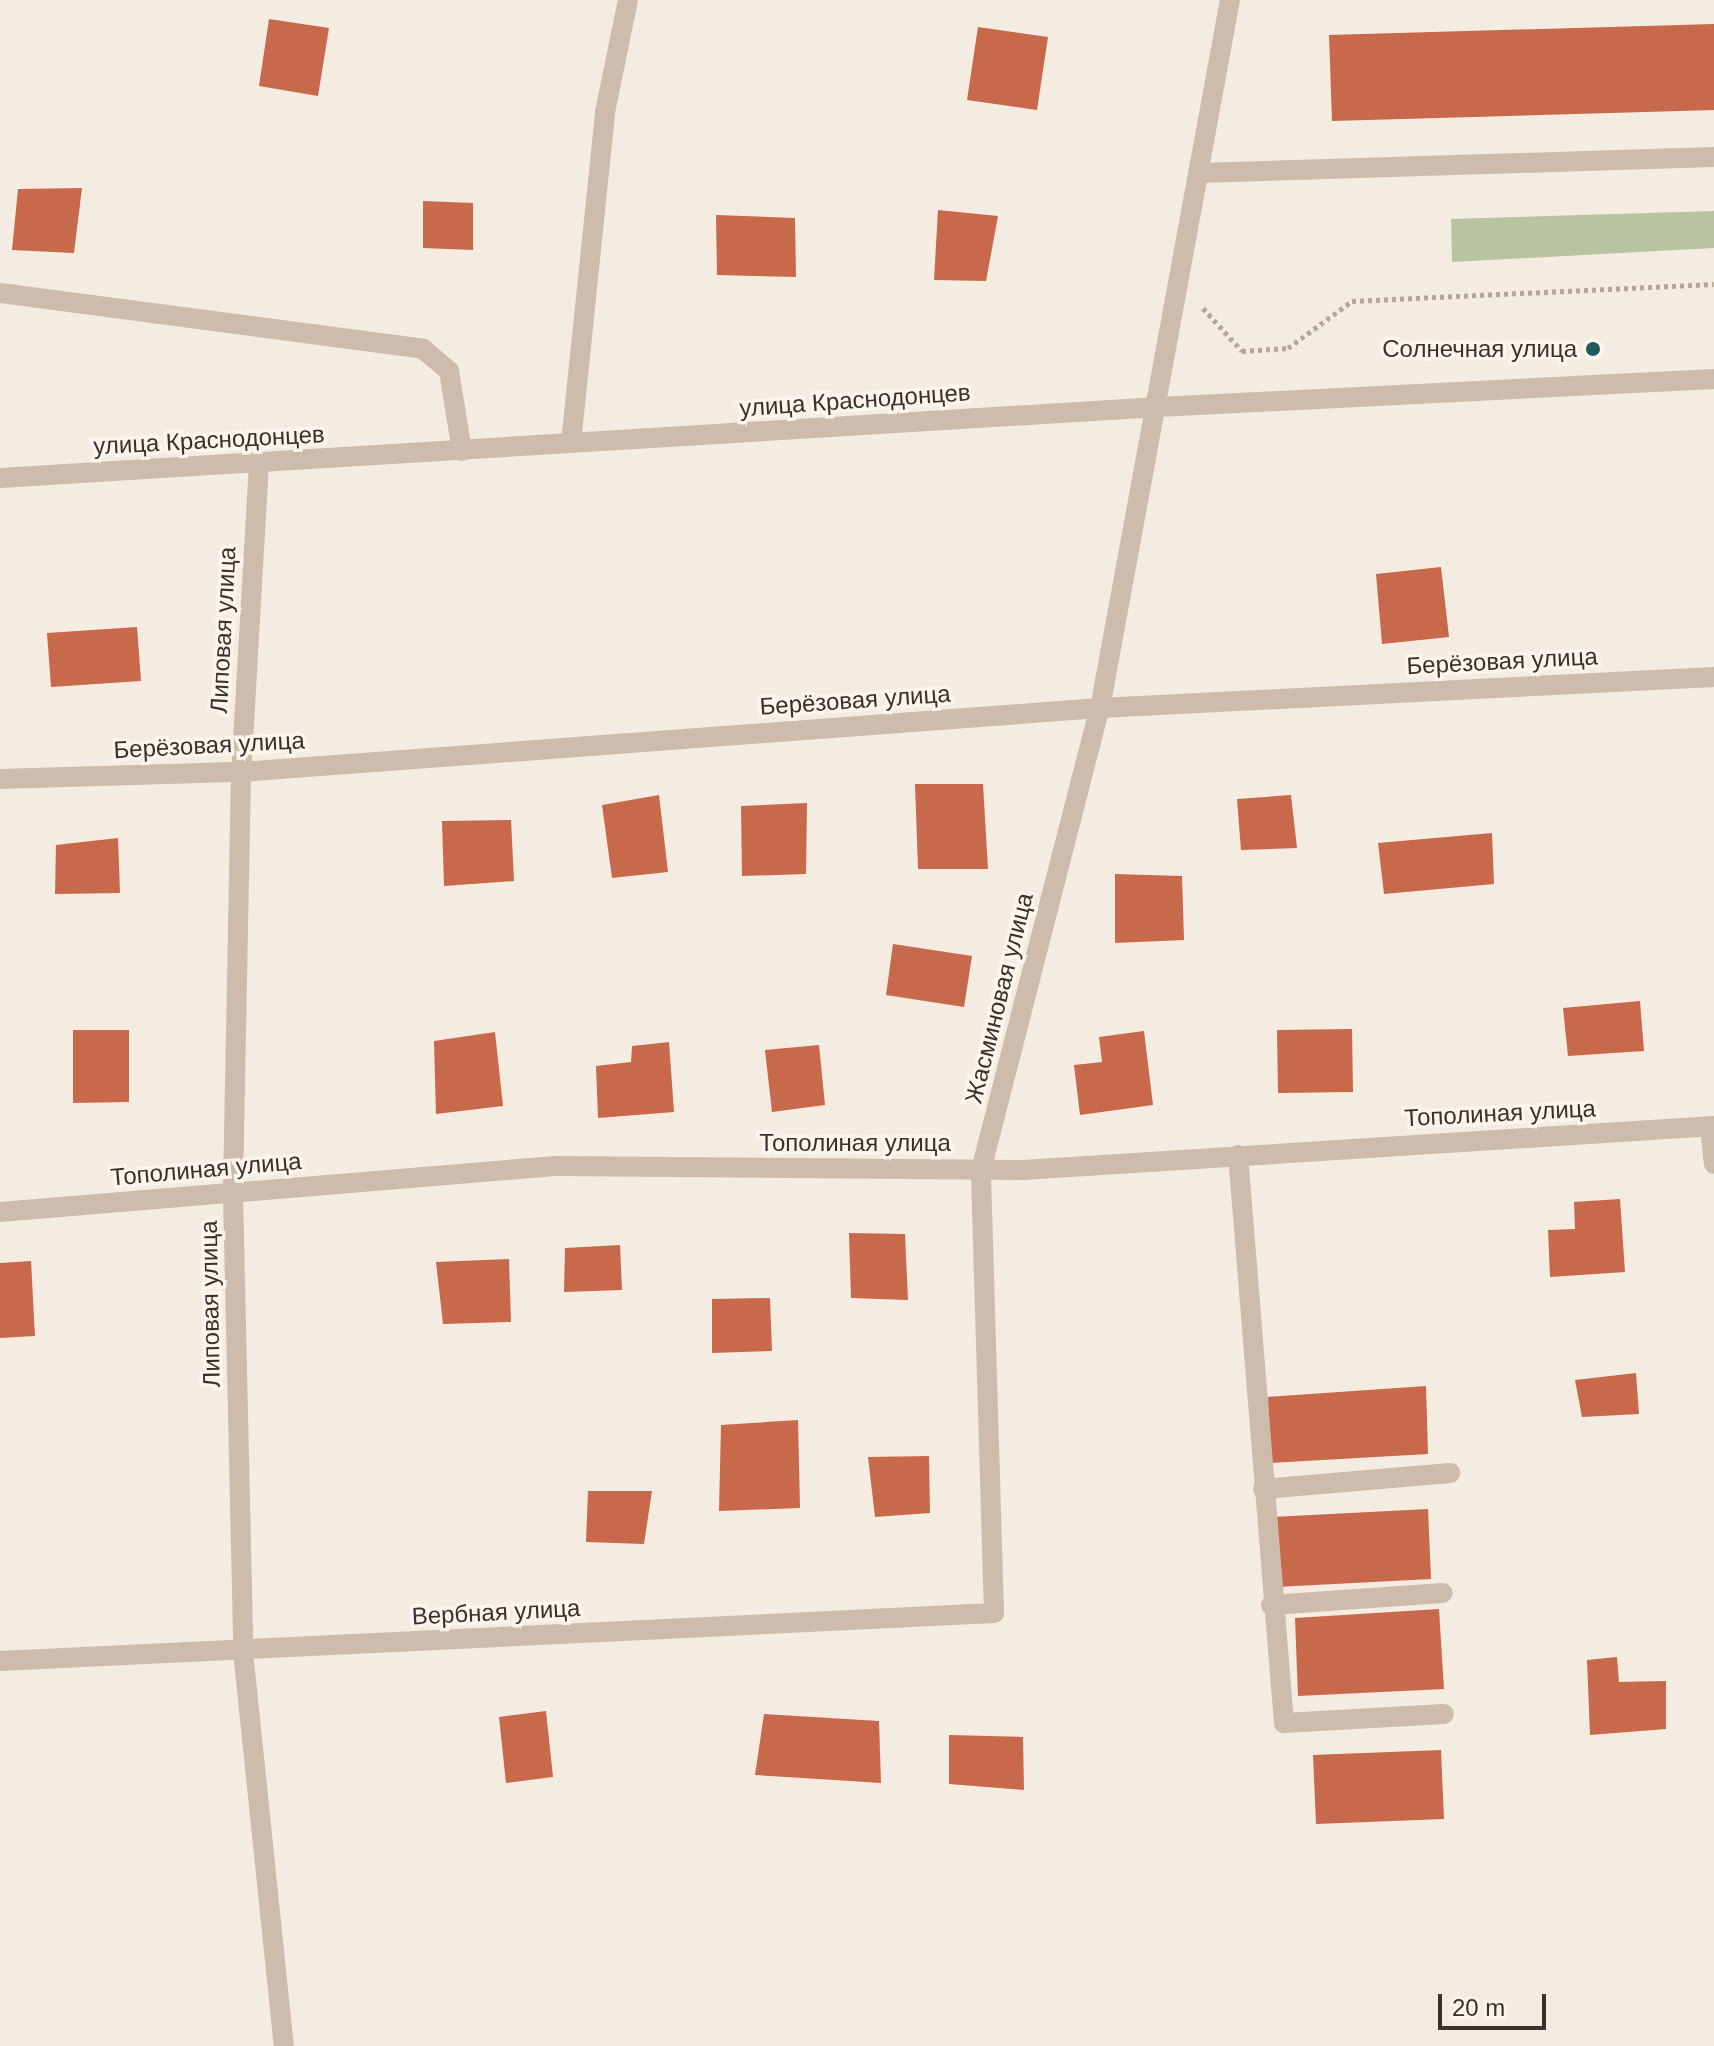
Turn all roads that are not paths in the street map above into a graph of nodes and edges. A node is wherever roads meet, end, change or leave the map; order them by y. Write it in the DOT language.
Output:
graph roads {
  1 [pos="628,0"];
  2 [pos="1230,0"];
  3 [pos="1714,157"];
  4 [pos="1200,173"];
  5 [pos="0,293"];
  6 [pos="1714,379"];
  7 [pos="1159,407"];
  8 [pos="571,443"];
  9 [pos="462,451"];
  10 [pos="259,463"];
  11 [pos="0,478"];
  12 [pos="1714,677"];
  13 [pos="1100,708"];
  14 [pos="241,772"];
  15 [pos="0,779"];
  16 [pos="1712,1126"];
  17 [pos="1238,1155"];
  18 [pos="1714,1164"];
  19 [pos="981,1170"];
  20 [pos="233,1193"];
  21 [pos="0,1212"];
  22 [pos="1450,1473"];
  23 [pos="1263,1489"];
  24 [pos="1443,1593"];
  25 [pos="1271,1605"];
  26 [pos="994,1613"];
  27 [pos="243,1651"];
  28 [pos="0,1661"];
  29 [pos="1444,1714"];
  30 [pos="284,2046"];
  1 -- 8 [label="street"];
  2 -- 4 [label="street, Жасминовая улица"];
  3 -- 4 [label="street"];
  4 -- 7 [label="street, Жасминовая улица"];
  5 -- 9 [label="street"];
  6 -- 7 [label="street, улица Краснодонцев"];
  7 -- 8 [label="street, улица Краснодонцев"];
  7 -- 13 [label="street, Жасминовая улица"];
  8 -- 9 [label="street, улица Краснодонцев"];
  9 -- 10 [label="street, улица Краснодонцев"];
  10 -- 11 [label="street, улица Краснодонцев"];
  10 -- 14 [label="street, Липовая улица"];
  12 -- 13 [label="street, Берёзовая улица"];
  13 -- 14 [label="street, Берёзовая улица"];
  13 -- 19 [label="street, Жасминовая улица"];
  14 -- 15 [label="street, Берёзовая улица"];
  14 -- 20 [label="street, Липовая улица"];
  16 -- 17 [label="street, Тополиная улица"];
  16 -- 18 [label="street"];
  17 -- 19 [label="street, Тополиная улица"];
  17 -- 23 [label="street"];
  19 -- 20 [label="street, Тополиная улица"];
  19 -- 26 [label="street, Жасминовая улица"];
  20 -- 21 [label="street, Тополиная улица"];
  20 -- 27 [label="street, Липовая улица"];
  22 -- 23 [label="street"];
  23 -- 25 [label="street"];
  24 -- 25 [label="street"];
  25 -- 29 [label="street"];
  26 -- 27 [label="street, Вербная улица"];
  27 -- 28 [label="street, Вербная улица"];
  27 -- 30 [label="street, Липовая улица"];
}
